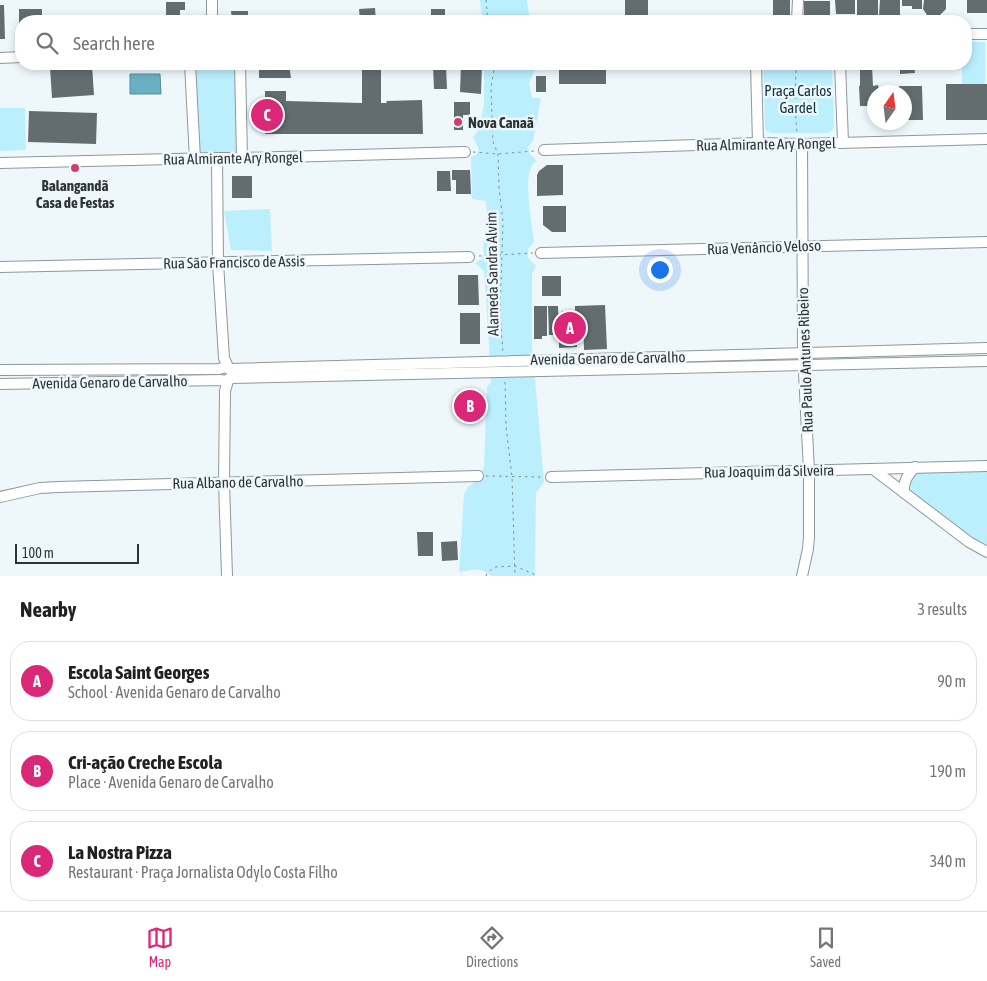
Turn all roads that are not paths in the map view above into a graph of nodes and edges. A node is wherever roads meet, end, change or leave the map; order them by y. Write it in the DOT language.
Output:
graph roads {
  1 [pos="212,0"];
  2 [pos="798,0"];
  3 [pos="212,15"];
  4 [pos="797,15"];
  5 [pos="972,34"];
  6 [pos="987,34"];
  7 [pos="15,57"];
  8 [pos="0,58"];
  9 [pos="190,70"];
  10 [pos="240,70"];
  11 [pos="756,70"];
  12 [pos="840,70"];
  13 [pos="987,139"];
  14 [pos="843,142"];
  15 [pos="758,143"];
  16 [pos="802,144"];
  17 [pos="544,150"];
  18 [pos="465,152"];
  19 [pos="217,158"];
  20 [pos="242,158"];
  21 [pos="195,159"];
  22 [pos="0,163"];
  23 [pos="987,242"];
  24 [pos="802,246"];
  25 [pos="541,253"];
  26 [pos="469,257"];
  27 [pos="218,263"];
  28 [pos="0,267"];
  29 [pos="987,348"];
  30 [pos="803,353"];
  31 [pos="532,360"];
  32 [pos="487,361"];
  33 [pos="987,361"];
  34 [pos="804,365"];
  35 [pos="0,370"];
  36 [pos="534,371"];
  37 [pos="487,372"];
  38 [pos="225,374"];
  39 [pos="0,384"];
  40 [pos="987,466"];
  41 [pos="915,467"];
  42 [pos="873,469"];
  43 [pos="809,471"];
  44 [pos="478,476"];
  45 [pos="551,477"];
  46 [pos="224,482"];
  47 [pos="904,492"];
  48 [pos="0,497"];
  49 [pos="987,552"];
  50 [pos="227,576"];
  51 [pos="802,576"];
  1 -- 3 [label="street"];
  2 -- 4 [label="street"];
  5 -- 6 [label="street"];
  7 -- 8 [label="street"];
  9 -- 21 [label="street"];
  10 -- 20 [label="street"];
  11 -- 15 [label="street"];
  12 -- 14 [label="street"];
  13 -- 14 [label="street, Rua Almirante Ary Rongel"];
  14 -- 16 [label="street, Rua Almirante Ary Rongel"];
  15 -- 16 [label="street, Rua Almirante Ary Rongel"];
  15 -- 17 [label="street, Rua Almirante Ary Rongel"];
  16 -- 24 [label="street, Rua Paulo Antunes Ribeiro"];
  18 -- 20 [label="street, Rua Almirante Ary Rongel"];
  19 -- 20 [label="street, Rua Almirante Ary Rongel"];
  19 -- 21 [label="street, Rua Almirante Ary Rongel"];
  19 -- 27 [label="street"];
  21 -- 22 [label="street, Rua Almirante Ary Rongel"];
  23 -- 24 [label="street, Rua Venâncio Veloso"];
  24 -- 25 [label="street, Rua Venâncio Veloso"];
  24 -- 30 [label="street, Rua Paulo Antunes Ribeiro"];
  26 -- 27 [label="street, Rua São Francisco de Assis"];
  27 -- 28 [label="street, Rua São Francisco de Assis"];
  27 -- 38 [label="street"];
  29 -- 30 [label="street, Avenida Genaro de Carvalho"];
  30 -- 31 [label="street, Avenida Genaro de Carvalho"];
  30 -- 34 [label="street, Rua Paulo Antunes Ribeiro"];
  31 -- 32 [label="street, Avenida Genaro de Carvalho"];
  31 -- 36 [label="street"];
  32 -- 37 [label="street"];
  32 -- 38 [label="street, Avenida Genaro de Carvalho"];
  33 -- 34 [label="street, Avenida Genaro de Carvalho"];
  34 -- 36 [label="street, Avenida Genaro de Carvalho"];
  34 -- 43 [label="street, Rua Paulo Antunes Ribeiro"];
  35 -- 38 [label="street, Avenida Genaro de Carvalho"];
  36 -- 37 [label="street, Avenida Genaro de Carvalho"];
  37 -- 38 [label="street, Avenida Genaro de Carvalho"];
  38 -- 39 [label="street, Avenida Genaro de Carvalho"];
  38 -- 46 [label="street"];
  40 -- 41 [label="street, Rua Joaquim da Silveira"];
  41 -- 42 [label="street, Rua Joaquim da Silveira"];
  41 -- 47 [label="street"];
  42 -- 43 [label="street, Rua Joaquim da Silveira"];
  42 -- 47 [label="street"];
  43 -- 45 [label="street, Rua Joaquim da Silveira"];
  43 -- 51 [label="street, Rua Paulo Antunes Ribeiro"];
  44 -- 46 [label="street, Rua Albano de Carvalho"];
  46 -- 48 [label="street, Rua Albano de Carvalho"];
  46 -- 50 [label="street"];
  47 -- 49 [label="street"];
}
